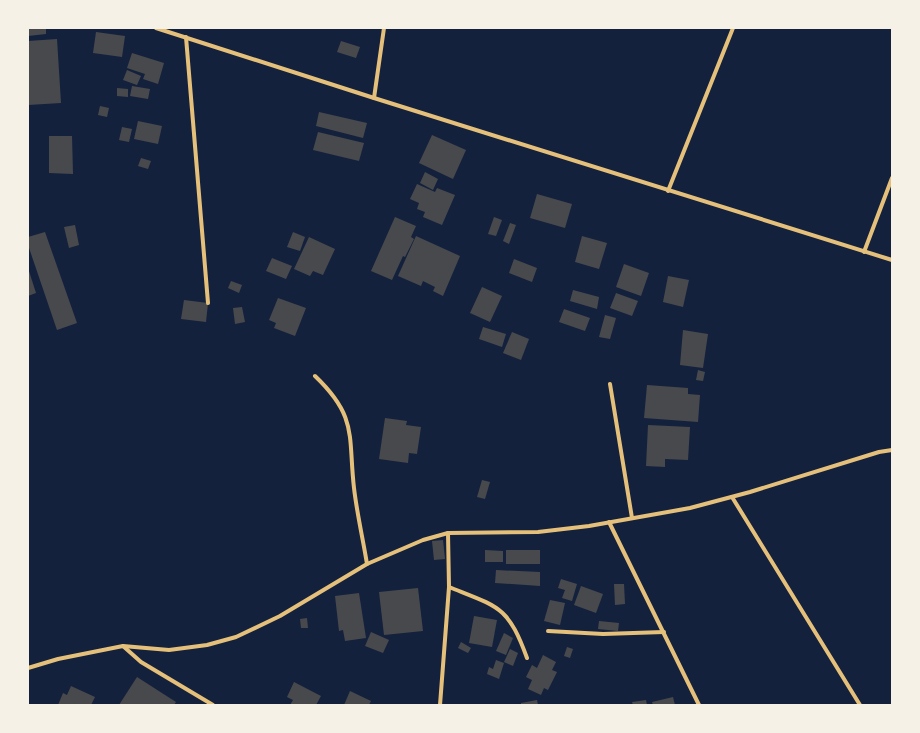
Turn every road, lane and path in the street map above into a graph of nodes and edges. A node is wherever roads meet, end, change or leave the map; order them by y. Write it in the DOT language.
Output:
graph roads {
  1 [pos="156,28"];
  2 [pos="384,28"];
  3 [pos="733,28"];
  4 [pos="186,37"];
  5 [pos="374,98"];
  6 [pos="892,178"];
  7 [pos="668,191"];
  8 [pos="864,252"];
  9 [pos="892,260"];
  10 [pos="208,303"];
  11 [pos="315,376"];
  12 [pos="610,384"];
  13 [pos="892,450"];
  14 [pos="732,497"];
  15 [pos="632,518"];
  16 [pos="609,522"];
  17 [pos="448,533"];
  18 [pos="367,564"];
  19 [pos="449,587"];
  20 [pos="548,631"];
  21 [pos="664,632"];
  22 [pos="123,646"];
  23 [pos="528,658"];
  24 [pos="28,668"];
  25 [pos="213,705"];
  26 [pos="440,705"];
  27 [pos="699,705"];
  28 [pos="860,705"];
  1 -- 4 [label="street"];
  2 -- 5 [label="street"];
  3 -- 7 [label="street"];
  4 -- 5 [label="street"];
  4 -- 10 [label="street"];
  5 -- 7 [label="street"];
  6 -- 8 [label="street"];
  7 -- 8 [label="street"];
  8 -- 9 [label="street"];
  11 -- 18 [label="street"];
  12 -- 15 [label="street"];
  13 -- 14 [label="street"];
  14 -- 15 [label="street"];
  14 -- 28 [label="street"];
  15 -- 16 [label="street"];
  16 -- 17 [label="street"];
  16 -- 21 [label="street"];
  17 -- 18 [label="street"];
  17 -- 19 [label="street"];
  18 -- 22 [label="street"];
  19 -- 23 [label="street"];
  19 -- 26 [label="street"];
  20 -- 21 [label="street"];
  21 -- 27 [label="street"];
  22 -- 24 [label="street"];
  22 -- 25 [label="street"];
}
